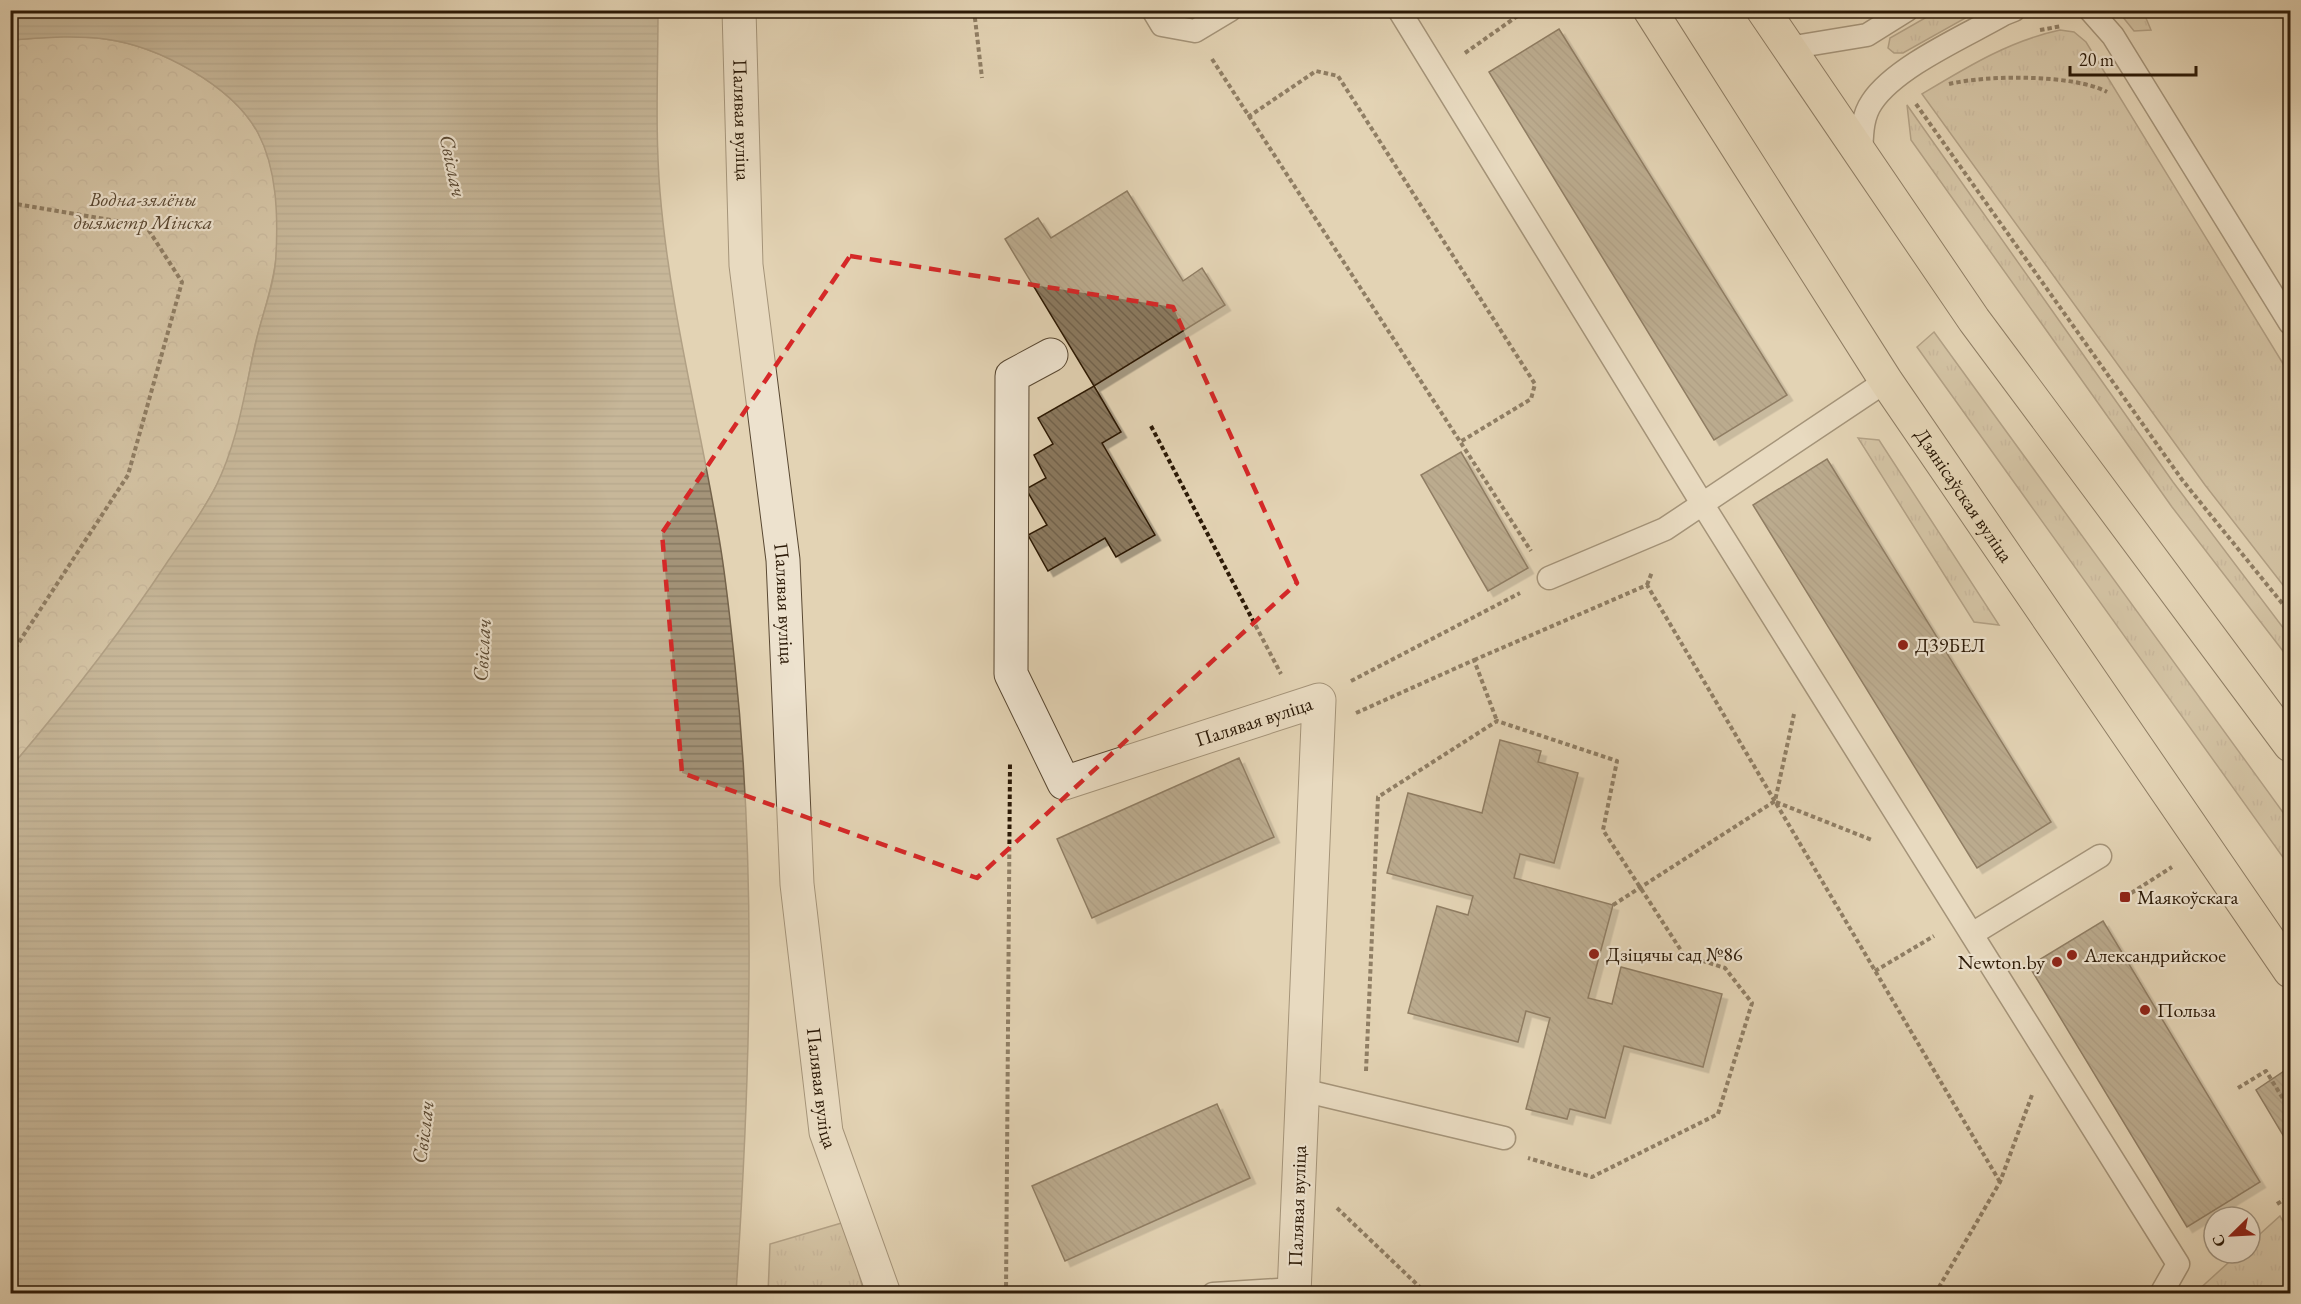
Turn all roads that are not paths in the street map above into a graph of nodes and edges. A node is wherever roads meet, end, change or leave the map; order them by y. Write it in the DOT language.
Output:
graph roads {
  1 [pos="739,10"];
  2 [pos="1153,10"];
  3 [pos="1230,10"];
  4 [pos="1399,10"];
  5 [pos="1650,10"];
  6 [pos="1763,10"];
  7 [pos="1906,10"];
  8 [pos="2014,10"];
  9 [pos="2091,10"];
  10 [pos="1788,48"];
  11 [pos="1861,156"];
  12 [pos="2290,323"];
  13 [pos="1051,355"];
  14 [pos="1886,381"];
  15 [pos="1703,505"];
  16 [pos="1549,578"];
  17 [pos="2290,745"];
  18 [pos="2100,856"];
  19 [pos="1967,926"];
  20 [pos="2290,970"];
  21 [pos="1302,1090"];
  22 [pos="1504,1138"];
  23 [pos="1294,1291"];
  24 [pos="884,1293"];
  25 [pos="1213,1293"];
  26 [pos="2161,1293"];
  1 -- 24 [label="street, Палявая вуліца"];
  2 -- 3 [label="lane"];
  4 -- 15 [label="lane"];
  5 -- 14 [label="main road, Дзянісаўская вуліца"];
  6 -- 10 [label="main road"];
  7 -- 10 [label="lane"];
  8 -- 11 [label="lane"];
  9 -- 12 [label="lane"];
  10 -- 11 [label="main road"];
  11 -- 17 [label="main road"];
  13 -- 21 [label="street, Палявая вуліца"];
  14 -- 15 [label="lane"];
  14 -- 20 [label="main road, Дзянісаўская вуліца"];
  15 -- 16 [label="lane"];
  15 -- 19 [label="lane"];
  18 -- 19 [label="lane"];
  19 -- 26 [label="lane"];
  21 -- 22 [label="lane"];
  21 -- 23 [label="street, Палявая вуліца"];
  23 -- 25 [label="lane"];
}
